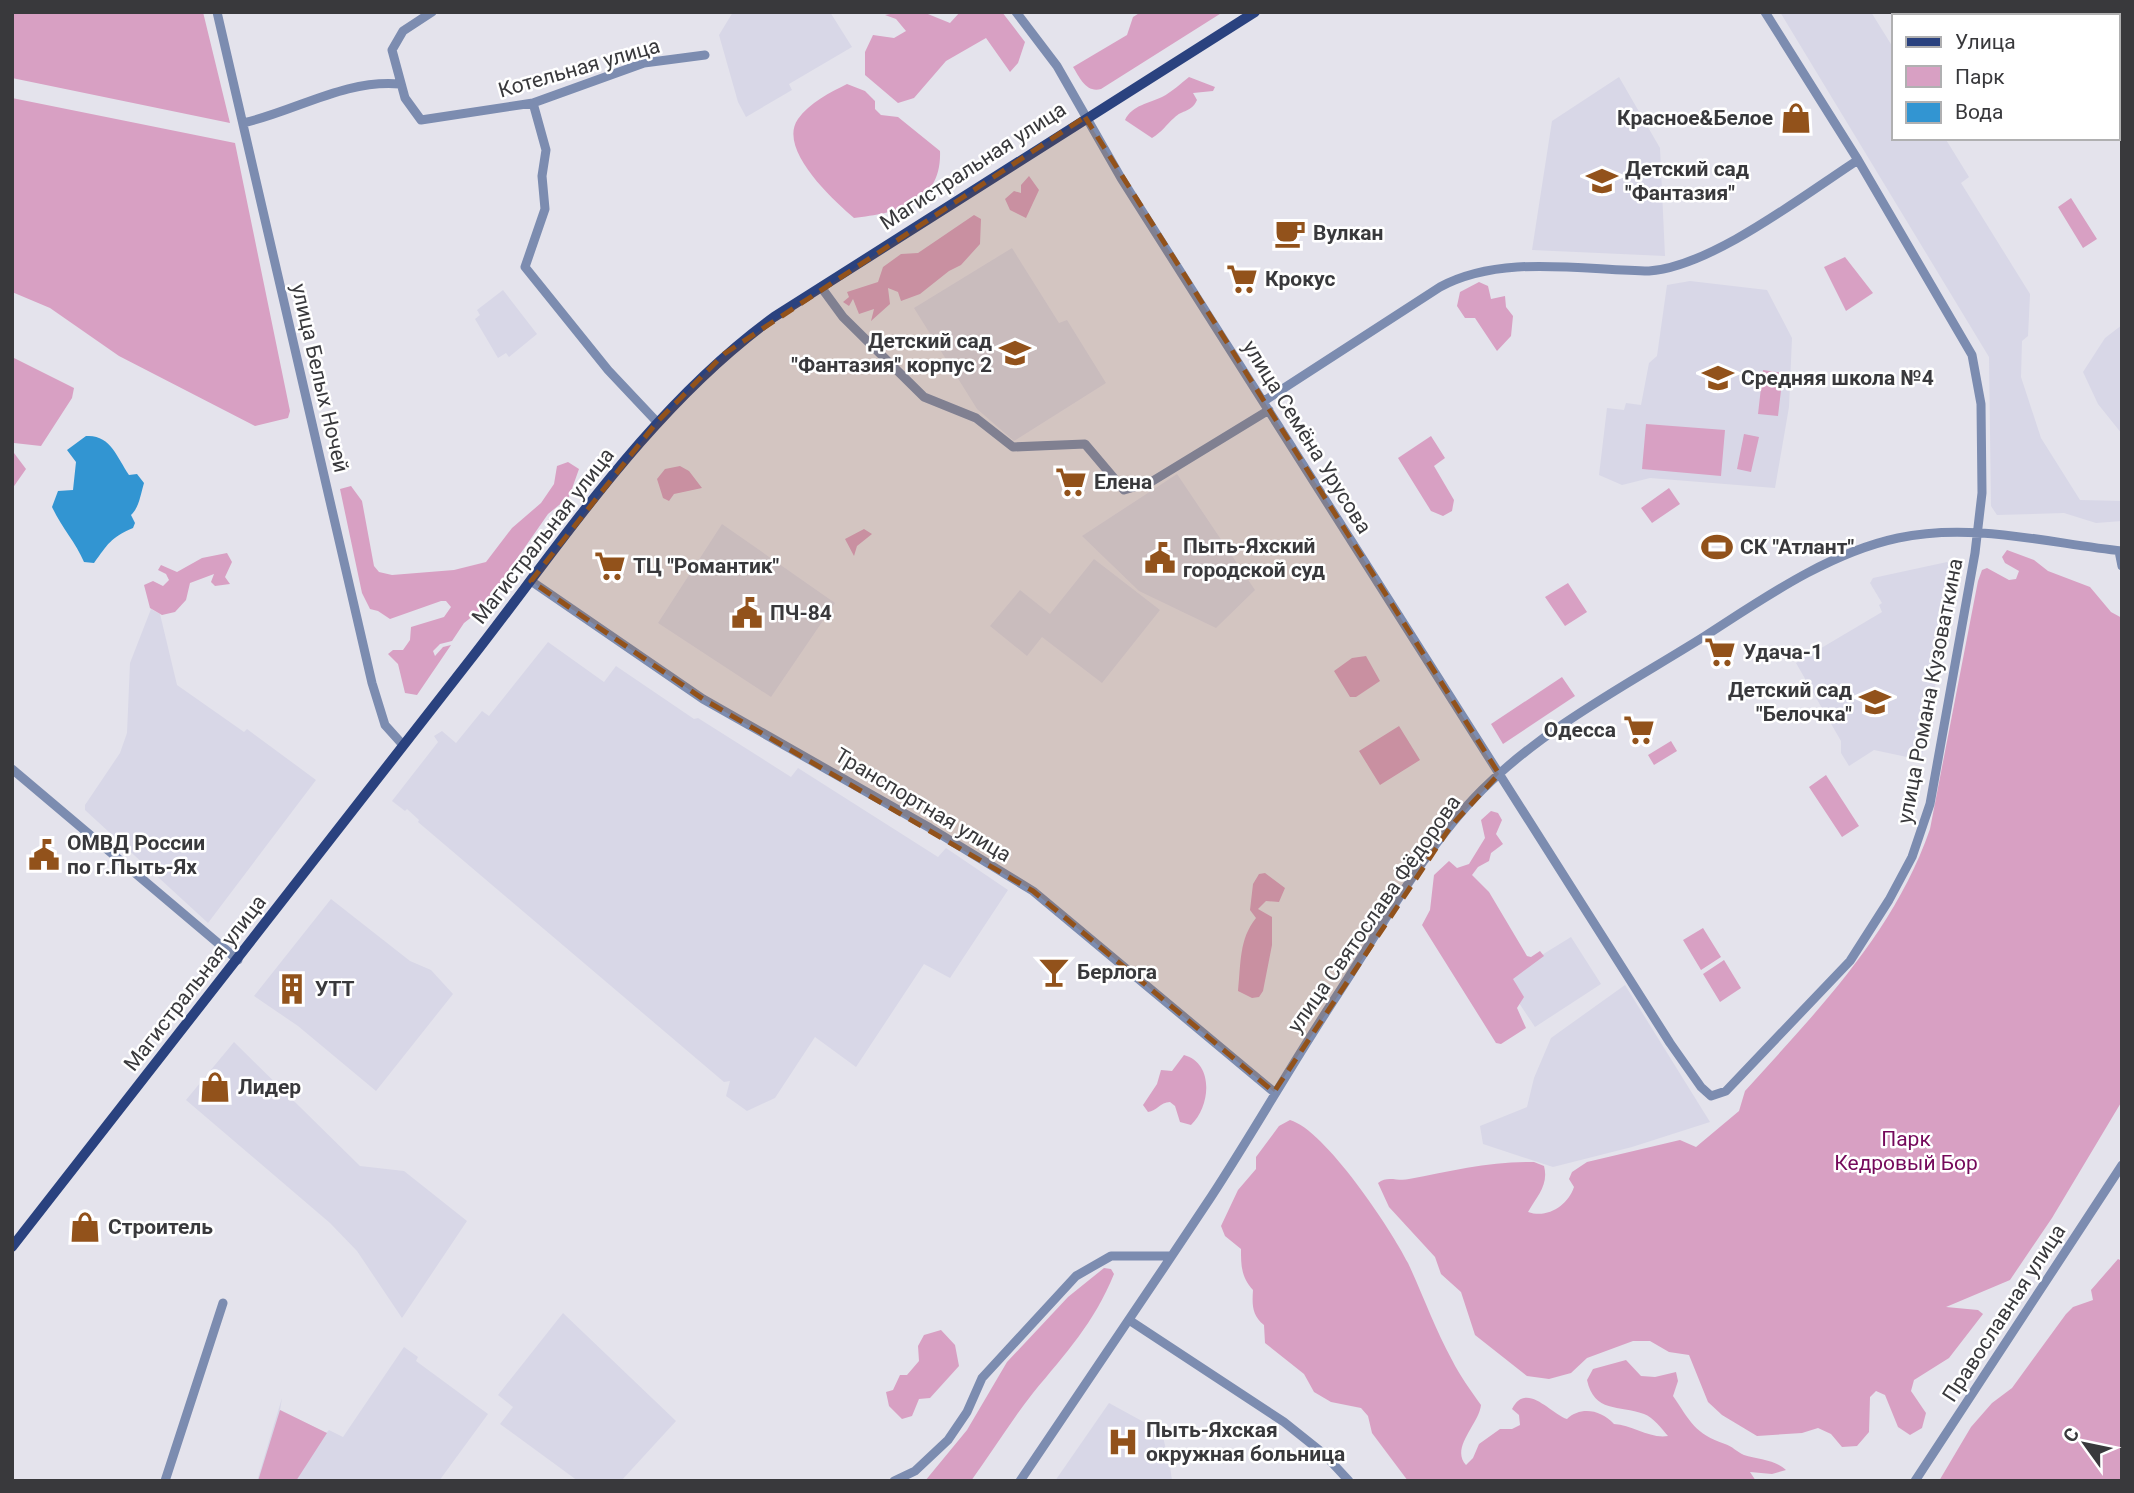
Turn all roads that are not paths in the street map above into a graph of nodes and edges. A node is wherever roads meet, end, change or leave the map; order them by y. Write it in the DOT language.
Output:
graph roads {
  1 [pos="217,12"];
  2 [pos="432,12"];
  3 [pos="1016,12"];
  4 [pos="1255,12"];
  5 [pos="1765,12"];
  6 [pos="705,55"];
  7 [pos="400,84"];
  8 [pos="533,103"];
  9 [pos="1085,117"];
  10 [pos="243,123"];
  11 [pos="1858,160"];
  12 [pos="821,287"];
  13 [pos="1264,401"];
  14 [pos="1269,410"];
  15 [pos="657,422"];
  16 [pos="1978,533"];
  17 [pos="2120,551"];
  18 [pos="2122,566"];
  19 [pos="531,581"];
  20 [pos="403,745"];
  21 [pos="12,769"];
  22 [pos="1499,774"];
  23 [pos="238,960"];
  24 [pos="1274,1091"];
  25 [pos="2122,1164"];
  26 [pos="12,1247"];
  27 [pos="1171,1256"];
  28 [pos="223,1303"];
  29 [pos="1129,1320"];
  30 [pos="165,1481"];
  31 [pos="894,1481"];
  32 [pos="1020,1481"];
  33 [pos="1349,1481"];
  34 [pos="1915,1481"];
  1 -- 10 [label="street, улица Белых Ночей"];
  2 -- 7 [label="street, Котельная улица"];
  3 -- 9 [label="street, улица Семёна Урусова"];
  4 -- 9 [label="main road, Магистральная улица"];
  5 -- 11 [label="street, улица Романа Кузоваткина"];
  6 -- 8 [label="street, Котельная улица"];
  7 -- 8 [label="street, Котельная улица"];
  7 -- 10 [label="street"];
  8 -- 15 [label="street"];
  9 -- 12 [label="main road, Магистральная улица"];
  9 -- 13 [label="street, улица Семёна Урусова"];
  10 -- 20 [label="street, улица Белых Ночей"];
  11 -- 13 [label="street"];
  11 -- 16 [label="street, улица Романа Кузоваткина"];
  12 -- 14 [label="street"];
  12 -- 15 [label="main road, Магистральная улица"];
  13 -- 14 [label="street, улица Семёна Урусова"];
  14 -- 22 [label="street, улица Семёна Урусова"];
  15 -- 19 [label="main road, Магистральная улица"];
  16 -- 17 [label="street, улица Святослава Фёдорова"];
  16 -- 22 [label="street, улица Святослава Фёдорова"];
  16 -- 22 [label="street, улица Романа Кузоваткина"];
  17 -- 18 [label="street"];
  19 -- 20 [label="main road, Магистральная улица"];
  19 -- 24 [label="street, Транспортная улица"];
  20 -- 23 [label="main road, Магистральная улица"];
  21 -- 23 [label="street"];
  22 -- 24 [label="street, улица Святослава Фёдорова"];
  23 -- 26 [label="main road, Магистральная улица"];
  24 -- 27 [label="street, улица Святослава Фёдорова"];
  25 -- 34 [label="street, Православная улица"];
  27 -- 29 [label="street, улица Святослава Фёдорова"];
  27 -- 31 [label="street"];
  28 -- 30 [label="street"];
  29 -- 32 [label="street, улица Святослава Фёдорова"];
  29 -- 33 [label="street"];
}
